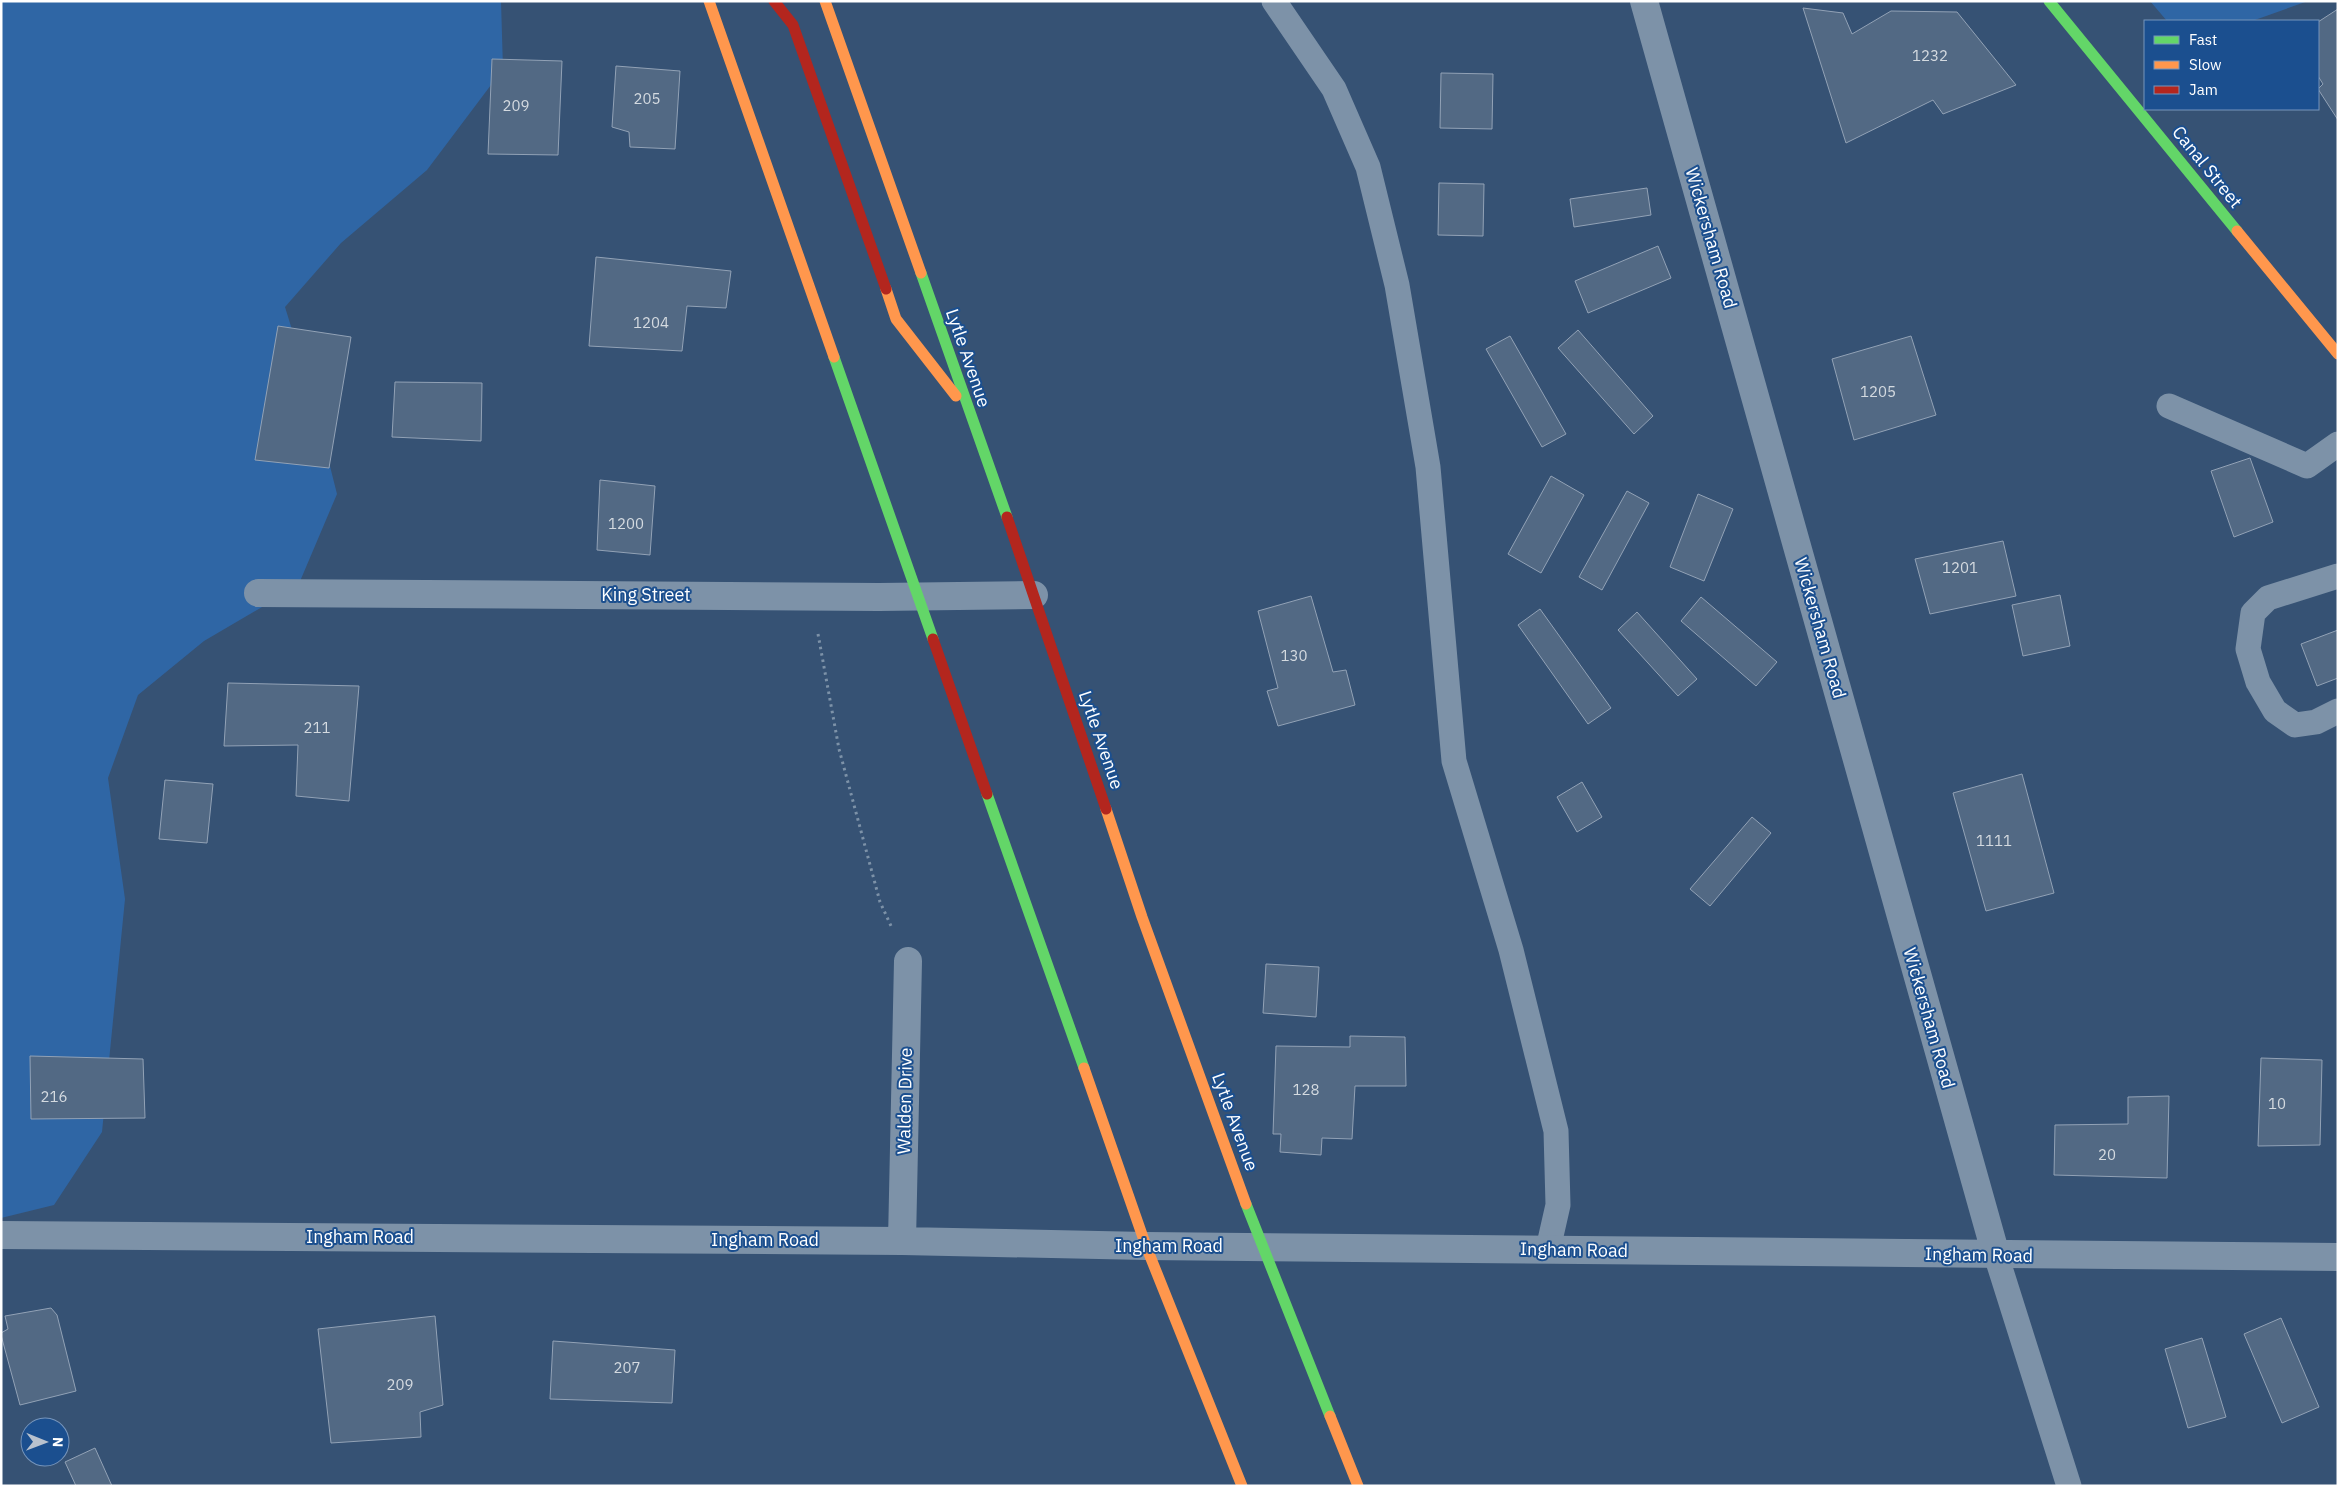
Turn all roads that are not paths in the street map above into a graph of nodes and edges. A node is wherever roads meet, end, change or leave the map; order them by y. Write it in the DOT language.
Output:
graph roads {
  1 [pos="709,1"];
  2 [pos="774,1"];
  3 [pos="825,1"];
  4 [pos="1274,1"];
  5 [pos="1644,1"];
  6 [pos="2049,1"];
  7 [pos="2338,354"];
  8 [pos="2169,406"];
  9 [pos="970,416"];
  10 [pos="2338,444"];
  11 [pos="2338,576"];
  12 [pos="258,593"];
  13 [pos="1034,595"];
  14 [pos="916,597"];
  15 [pos="2338,711"];
  16 [pos="908,961"];
  17 [pos="1,1235"];
  18 [pos="902,1241"];
  19 [pos="1146,1246"];
  20 [pos="1261,1246"];
  21 [pos="1548,1250"];
  22 [pos="1996,1255"];
  23 [pos="2338,1257"];
  24 [pos="1242,1486"];
  25 [pos="1358,1486"];
  26 [pos="2069,1486"];
  1 -- 14 [label="main road"];
  2 -- 9 [label="main road"];
  3 -- 9 [label="main road, Lytle Avenue"];
  4 -- 21 [label="lane"];
  5 -- 22 [label="street, Wickersham Road"];
  6 -- 7 [label="main road, Canal Street"];
  8 -- 10 [label="lane"];
  9 -- 13 [label="main road, Lytle Avenue"];
  11 -- 15 [label="lane"];
  12 -- 14 [label="street, King Street"];
  13 -- 14 [label="street, King Street"];
  13 -- 20 [label="main road, Lytle Avenue"];
  14 -- 19 [label="main road"];
  16 -- 18 [label="street, Walden Drive"];
  17 -- 18 [label="street, Ingham Road"];
  18 -- 19 [label="street, Ingham Road"];
  19 -- 20 [label="street, Ingham Road"];
  19 -- 24 [label="main road"];
  20 -- 21 [label="street, Ingham Road"];
  20 -- 25 [label="main road, Lytle Avenue"];
  21 -- 22 [label="street, Ingham Road"];
  22 -- 23 [label="street, Ingham Road"];
  22 -- 26 [label="lane"];
}
